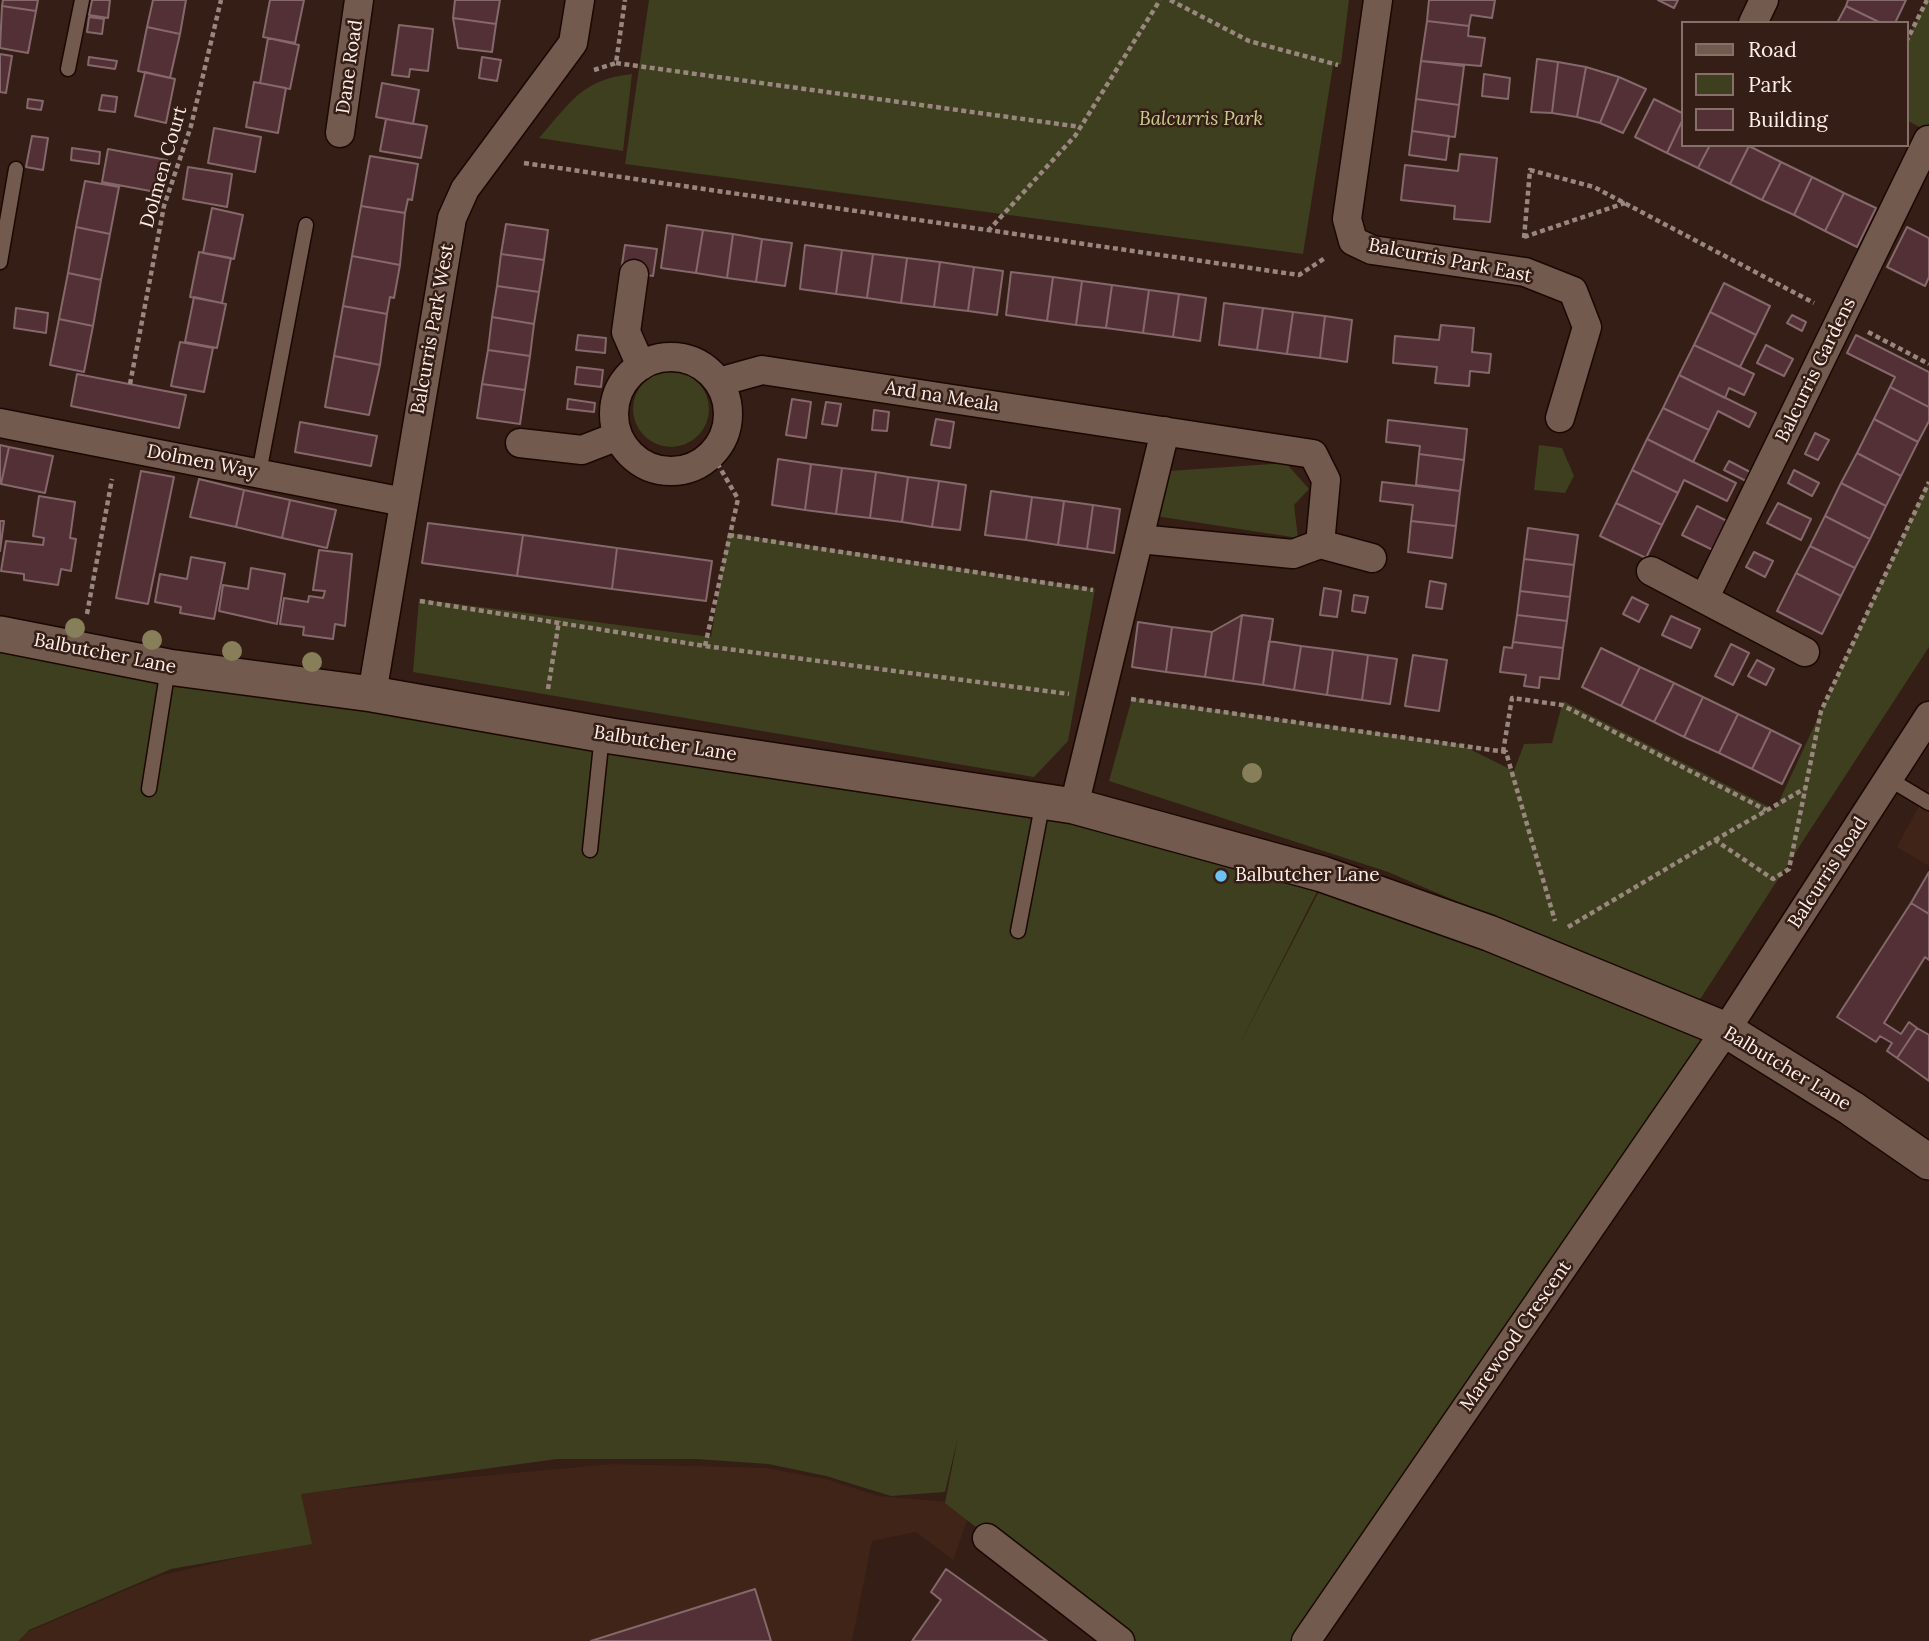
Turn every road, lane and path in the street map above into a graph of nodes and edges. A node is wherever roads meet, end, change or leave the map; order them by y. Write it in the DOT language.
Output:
graph roads {
  1 [pos="82,0"];
  2 [pos="221,0"];
  3 [pos="359,0"];
  4 [pos="580,0"];
  5 [pos="625,0"];
  6 [pos="1160,0"];
  7 [pos="1170,0"];
  8 [pos="1378,0"];
  9 [pos="1764,0"];
  10 [pos="1927,0"];
  11 [pos="1754,21"];
  12 [pos="1908,38"];
  13 [pos="616,63"];
  14 [pos="68,69"];
  15 [pos="1368,70"];
  16 [pos="592,71"];
  17 [pos="1081,127"];
  18 [pos="341,133"];
  19 [pos="1921,137"];
  20 [pos="488,158"];
  21 [pos="16,169"];
  22 [pos="1625,203"];
  23 [pos="306,225"];
  24 [pos="987,232"];
  25 [pos="1524,238"];
  26 [pos="1353,241"];
  27 [pos="0,262"];
  28 [pos="1525,272"];
  29 [pos="634,274"];
  30 [pos="1841,317"];
  31 [pos="1929,364"];
  32 [pos="641,366"];
  33 [pos="719,382"];
  34 [pos="130,384"];
  35 [pos="1560,418"];
  36 [pos="0,423"];
  37 [pos="1165,431"];
  38 [pos="618,436"];
  39 [pos="520,443"];
  40 [pos="118,445"];
  41 [pos="712,454"];
  42 [pos="259,473"];
  43 [pos="1929,482"];
  44 [pos="404,502"];
  45 [pos="729,535"];
  46 [pos="1139,539"];
  47 [pos="1320,544"];
  48 [pos="1372,558"];
  49 [pos="1651,571"];
  50 [pos="1125,595"];
  51 [pos="388,597"];
  52 [pos="1704,599"];
  53 [pos="559,621"];
  54 [pos="0,634"];
  55 [pos="705,646"];
  56 [pos="80,650"];
  57 [pos="1805,652"];
  58 [pos="168,667"];
  59 [pos="372,694"];
  60 [pos="1070,694"];
  61 [pos="547,698"];
  62 [pos="1125,698"];
  63 [pos="1929,716"];
  64 [pos="601,735"];
  65 [pos="1503,752"];
  66 [pos="1889,779"];
  67 [pos="149,789"];
  68 [pos="1805,789"];
  69 [pos="1929,803"];
  70 [pos="1059,804"];
  71 [pos="1766,810"];
  72 [pos="1715,840"];
  73 [pos="590,850"];
  74 [pos="1018,931"];
  75 [pos="1726,1030"];
  76 [pos="1929,1162"];
  77 [pos="986,1538"];
  78 [pos="1120,1641"];
  79 [pos="1306,1641"];
  1 -- 14 [label="lane"];
  2 -- 34 [label="path, Dolmen Court"];
  3 -- 18 [label="street, Dane Road"];
  4 -- 20 [label="street, Balcurris Park West"];
  5 -- 13 [label="path"];
  6 -- 17 [label="path"];
  7 -- 15 [label="path"];
  8 -- 15 [label="street, Balcurris Park East"];
  9 -- 11 [label="street"];
  10 -- 12 [label="path"];
  13 -- 16 [label="path"];
  13 -- 17 [label="path"];
  15 -- 26 [label="street, Balcurris Park East"];
  17 -- 24 [label="path"];
  19 -- 30 [label="street, Balcurris Gardens"];
  20 -- 24 [label="path"];
  20 -- 44 [label="street, Balcurris Park West"];
  21 -- 27 [label="lane"];
  22 -- 25 [label="path"];
  22 -- 25 [label="path"];
  22 -- 30 [label="path"];
  23 -- 42 [label="lane"];
  24 -- 26 [label="path"];
  25 -- 28 [label="path"];
  26 -- 28 [label="street, Balcurris Park East"];
  28 -- 35 [label="street, Balcurris Park East"];
  29 -- 32 [label="street"];
  30 -- 31 [label="path"];
  30 -- 52 [label="street, Balcurris Gardens"];
  32 -- 33 [label="street"];
  32 -- 38 [label="street"];
  33 -- 37 [label="street, Ard na Meala"];
  33 -- 41 [label="street"];
  36 -- 40 [label="street, Dolmen Way"];
  37 -- 46 [label="street"];
  37 -- 47 [label="street, Ard na Meala"];
  38 -- 39 [label="street"];
  38 -- 41 [label="street"];
  40 -- 42 [label="street, Dolmen Way"];
  40 -- 56 [label="path"];
  41 -- 45 [label="path"];
  42 -- 44 [label="street, Dolmen Way"];
  43 -- 68 [label="path"];
  44 -- 51 [label="street, Balcurris Park West"];
  45 -- 50 [label="path"];
  45 -- 55 [label="path"];
  46 -- 47 [label="street"];
  46 -- 50 [label="street"];
  47 -- 48 [label="street"];
  49 -- 52 [label="street"];
  50 -- 70 [label="street"];
  51 -- 53 [label="path"];
  51 -- 59 [label="street, Balcurris Park West"];
  52 -- 57 [label="street"];
  53 -- 55 [label="path"];
  53 -- 61 [label="path"];
  54 -- 56 [label="street, Balbutcher Lane"];
  55 -- 60 [label="path"];
  56 -- 58 [label="street, Balbutcher Lane"];
  58 -- 59 [label="street, Balbutcher Lane"];
  58 -- 67 [label="lane"];
  59 -- 64 [label="street, Balbutcher Lane"];
  62 -- 65 [label="path"];
  63 -- 66 [label="street, Balcurris Road"];
  64 -- 70 [label="street, Balbutcher Lane"];
  64 -- 73 [label="lane"];
  65 -- 71 [label="path"];
  65 -- 72 [label="path"];
  66 -- 69 [label="lane"];
  66 -- 75 [label="street, Balcurris Road"];
  68 -- 71 [label="path"];
  68 -- 72 [label="path"];
  70 -- 74 [label="lane"];
  70 -- 75 [label="street, Balbutcher Lane"];
  71 -- 72 [label="path"];
  75 -- 76 [label="street, Balbutcher Lane"];
  75 -- 79 [label="street, Marewood Crescent"];
  77 -- 78 [label="street"];
}
